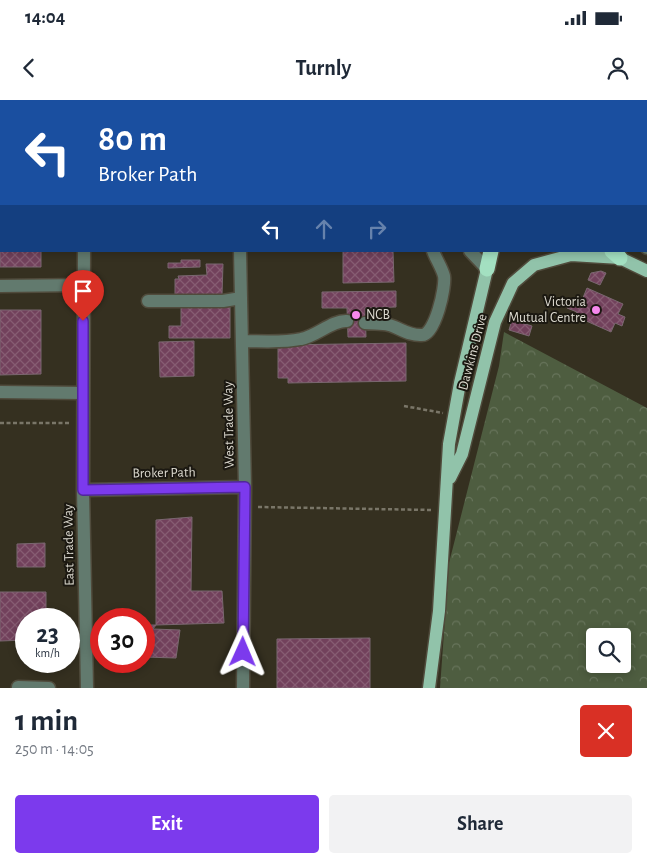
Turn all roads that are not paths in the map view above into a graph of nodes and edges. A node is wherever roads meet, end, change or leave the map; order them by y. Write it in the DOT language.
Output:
graph roads {
  1 [pos="84,252"];
  2 [pos="240,252"];
  3 [pos="433,252"];
  4 [pos="471,252"];
  5 [pos="491,252"];
  6 [pos="616,255"];
  7 [pos="487,268"];
  8 [pos="647,271"];
  9 [pos="84,285"];
  10 [pos="0,286"];
  11 [pos="241,298"];
  12 [pos="148,301"];
  13 [pos="347,321"];
  14 [pos="365,323"];
  15 [pos="242,340"];
  16 [pos="0,392"];
  17 [pos="82,393"];
  18 [pos="448,483"];
  19 [pos="245,487"];
  20 [pos="83,490"];
  21 [pos="18,687"];
  22 [pos="49,688"];
  23 [pos="87,688"];
  24 [pos="243,688"];
  25 [pos="429,688"];
  1 -- 9 [label="street, East Trade Way"];
  2 -- 11 [label="street, West Trade Way"];
  3 -- 14 [label="street"];
  4 -- 7 [label="street"];
  5 -- 7 [label="highway"];
  6 -- 8 [label="main road, Dawkins Drive"];
  6 -- 18 [label="main road, Dawkins Drive"];
  7 -- 18 [label="main road, Dawkins Drive"];
  9 -- 10 [label="street"];
  9 -- 17 [label="street, East Trade Way"];
  11 -- 12 [label="street"];
  11 -- 15 [label="street, West Trade Way"];
  13 -- 15 [label="street"];
  15 -- 19 [label="street, West Trade Way"];
  16 -- 17 [label="street"];
  17 -- 20 [label="street, East Trade Way"];
  18 -- 25 [label="main road, Dawkins Drive"];
  19 -- 20 [label="street, Broker Path"];
  19 -- 24 [label="street, West Trade Way"];
  20 -- 23 [label="street, East Trade Way"];
  21 -- 22 [label="street"];
}
